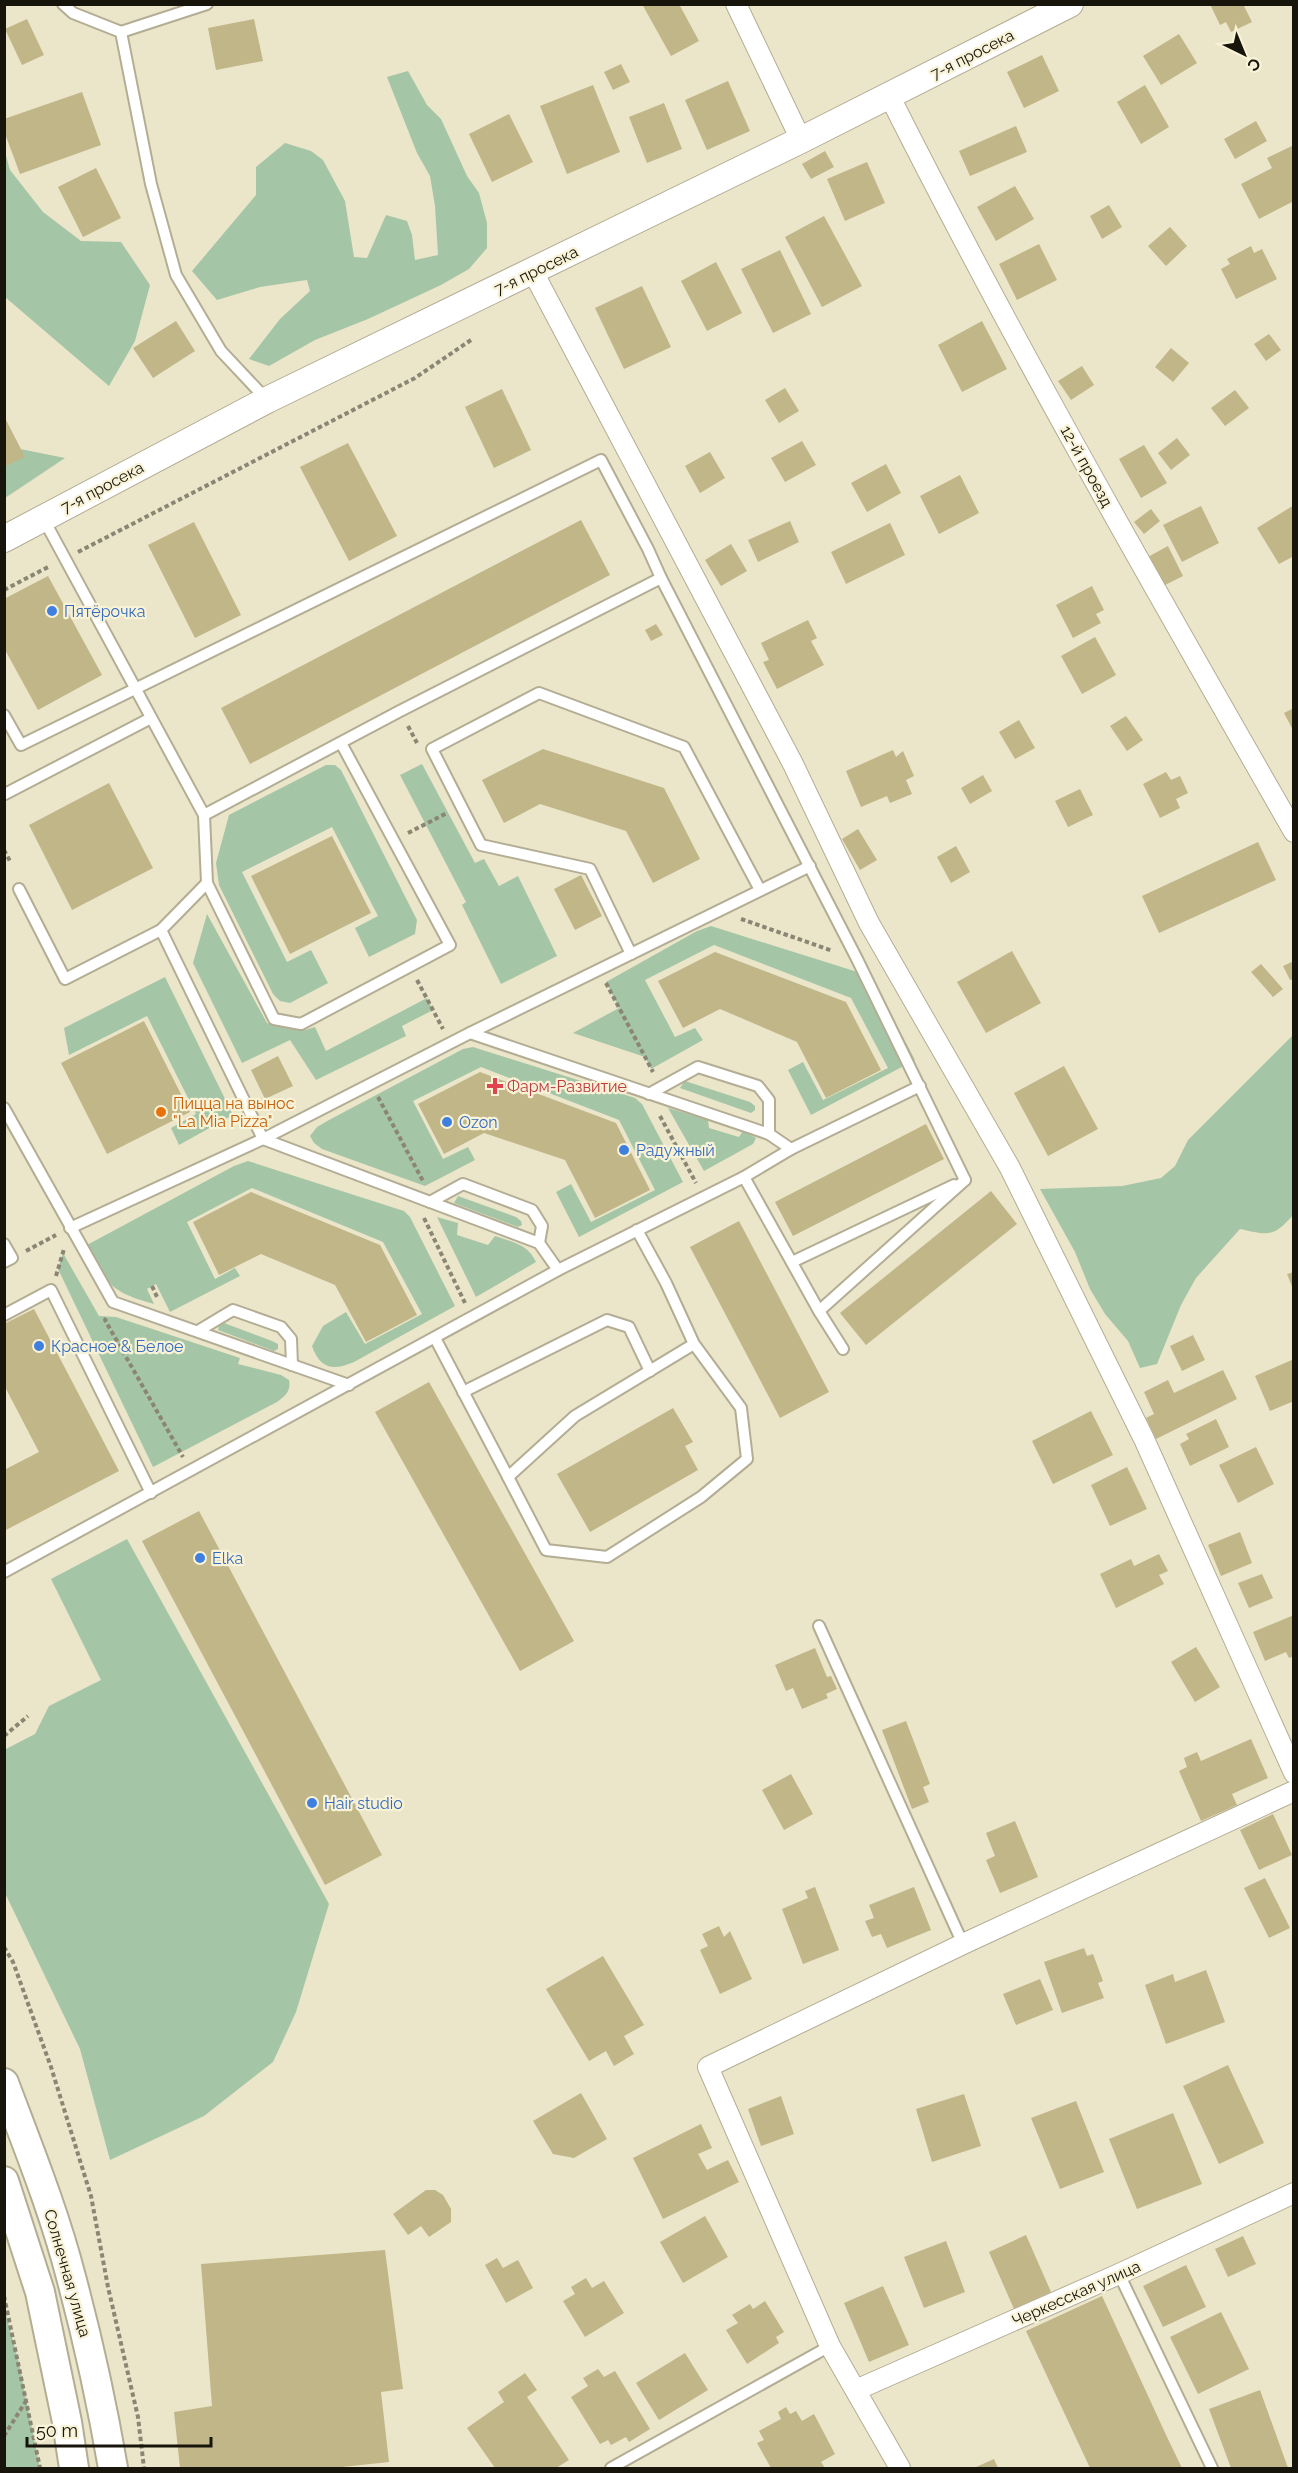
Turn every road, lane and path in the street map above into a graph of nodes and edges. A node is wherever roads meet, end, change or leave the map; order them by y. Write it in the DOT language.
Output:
graph roads {
  1 [pos="63,4"];
  2 [pos="207,4"];
  3 [pos="736,4"];
  4 [pos="1070,4"];
  5 [pos="121,32"];
  6 [pos="890,95"];
  7 [pos="801,140"];
  8 [pos="533,272"];
  9 [pos="471,340"];
  10 [pos="267,400"];
  11 [pos="44,518"];
  12 [pos="4,539"];
  13 [pos="65,558"];
  14 [pos="661,578"];
  15 [pos="4,590"];
  16 [pos="135,688"];
  17 [pos="400,711"];
  18 [pos="4,714"];
  19 [pos="151,718"];
  20 [pos="341,743"];
  21 [pos="432,749"];
  22 [pos="5,794"];
  23 [pos="461,806"];
  24 [pos="204,815"];
  25 [pos="1293,832"];
  26 [pos="394,840"];
  27 [pos="4,850"];
  28 [pos="11,863"];
  29 [pos="810,866"];
  30 [pos="207,883"];
  31 [pos="19,890"];
  32 [pos="760,890"];
  33 [pos="717,912"];
  34 [pos="161,930"];
  35 [pos="631,954"];
  36 [pos="857,959"];
  37 [pos="410,966"];
  38 [pos="599,969"];
  39 [pos="470,1033"];
  40 [pos="450,1043"];
  41 [pos="371,1083"];
  42 [pos="920,1086"];
  43 [pos="661,1087"];
  44 [pos="649,1094"];
  45 [pos="4,1108"];
  46 [pos="769,1134"];
  47 [pos="263,1138"];
  48 [pos="791,1149"];
  49 [pos="744,1177"];
  50 [pos="966,1180"];
  51 [pos="412,1195"];
  52 [pos="703,1197"];
  53 [pos="431,1201"];
  54 [pos="70,1228"];
  55 [pos="638,1230"];
  56 [pos="539,1243"];
  57 [pos="4,1244"];
  58 [pos="8,1260"];
  59 [pos="792,1262"];
  60 [pos="558,1270"];
  61 [pos="51,1290"];
  62 [pos="113,1302"];
  63 [pos="819,1311"];
  64 [pos="4,1315"];
  65 [pos="472,1317"];
  66 [pos="198,1331"];
  67 [pos="435,1338"];
  68 [pos="694,1344"];
  69 [pos="843,1349"];
  70 [pos="292,1365"];
  71 [pos="650,1371"];
  72 [pos="349,1385"];
  73 [pos="463,1392"];
  74 [pos="191,1471"];
  75 [pos="508,1477"];
  76 [pos="151,1493"];
  77 [pos="4,1572"];
  78 [pos="819,1626"];
  79 [pos="28,1716"];
  80 [pos="4,1736"];
  81 [pos="1293,1773"];
  82 [pos="1293,1791"];
  83 [pos="963,1944"];
  84 [pos="4,1947"];
  85 [pos="4,2083"];
  86 [pos="4,2181"];
  87 [pos="1293,2193"];
  88 [pos="1119,2274"];
  89 [pos="4,2296"];
  90 [pos="830,2346"];
  91 [pos="856,2390"];
  92 [pos="26,2400"];
  93 [pos="4,2436"];
  94 [pos="40,2469"];
  95 [pos="74,2469"];
  96 [pos="113,2469"];
  97 [pos="144,2469"];
  98 [pos="611,2469"];
  99 [pos="900,2469"];
  100 [pos="1212,2469"];
  1 -- 5 [label="lane"];
  2 -- 5 [label="lane"];
  3 -- 7 [label="street"];
  4 -- 6 [label="street, 7-я просека"];
  5 -- 10 [label="lane"];
  6 -- 7 [label="street, 7-я просека"];
  6 -- 25 [label="street, 12-й проезд"];
  7 -- 8 [label="street, 7-я просека"];
  8 -- 10 [label="street, 7-я просека"];
  8 -- 81 [label="street"];
  9 -- 13 [label="path"];
  10 -- 11 [label="street, 7-я просека"];
  11 -- 12 [label="street, 7-я просека"];
  11 -- 13 [label="lane"];
  13 -- 15 [label="path"];
  13 -- 16 [label="lane"];
  14 -- 16 [label="lane"];
  14 -- 17 [label="lane"];
  14 -- 29 [label="lane"];
  16 -- 18 [label="lane"];
  16 -- 19 [label="lane"];
  17 -- 20 [label="lane"];
  17 -- 21 [label="path"];
  19 -- 22 [label="lane"];
  19 -- 24 [label="lane"];
  20 -- 24 [label="lane"];
  20 -- 26 [label="lane"];
  21 -- 23 [label="lane"];
  21 -- 32 [label="lane"];
  23 -- 26 [label="path"];
  23 -- 35 [label="lane"];
  24 -- 30 [label="lane"];
  26 -- 37 [label="lane"];
  27 -- 28 [label="path"];
  29 -- 32 [label="lane"];
  29 -- 36 [label="lane"];
  30 -- 34 [label="lane"];
  30 -- 37 [label="lane"];
  31 -- 34 [label="lane"];
  32 -- 33 [label="lane"];
  33 -- 35 [label="lane"];
  33 -- 36 [label="path"];
  34 -- 47 [label="lane"];
  35 -- 38 [label="lane"];
  36 -- 42 [label="lane"];
  37 -- 40 [label="path"];
  38 -- 39 [label="lane"];
  38 -- 43 [label="path"];
  39 -- 40 [label="lane"];
  39 -- 44 [label="lane"];
  40 -- 41 [label="lane"];
  41 -- 47 [label="lane"];
  41 -- 53 [label="path"];
  42 -- 48 [label="lane"];
  42 -- 50 [label="lane"];
  43 -- 44 [label="lane"];
  43 -- 46 [label="lane"];
  44 -- 46 [label="lane"];
  44 -- 52 [label="path"];
  45 -- 54 [label="lane"];
  46 -- 48 [label="lane"];
  47 -- 51 [label="lane"];
  47 -- 54 [label="lane"];
  48 -- 49 [label="lane"];
  49 -- 52 [label="lane"];
  49 -- 59 [label="lane"];
  50 -- 59 [label="lane"];
  50 -- 63 [label="lane"];
  51 -- 53 [label="lane"];
  51 -- 65 [label="path"];
  52 -- 55 [label="lane"];
  53 -- 56 [label="lane"];
  53 -- 56 [label="lane"];
  54 -- 58 [label="path"];
  54 -- 61 [label="path"];
  54 -- 62 [label="lane"];
  55 -- 60 [label="lane"];
  55 -- 68 [label="lane"];
  56 -- 60 [label="lane"];
  57 -- 58 [label="lane"];
  59 -- 63 [label="lane"];
  60 -- 65 [label="lane"];
  61 -- 64 [label="lane"];
  61 -- 76 [label="lane"];
  62 -- 66 [label="lane"];
  62 -- 74 [label="path"];
  63 -- 69 [label="lane"];
  65 -- 67 [label="lane"];
  66 -- 70 [label="lane"];
  66 -- 70 [label="lane"];
  67 -- 72 [label="lane"];
  67 -- 73 [label="lane"];
  68 -- 71 [label="lane"];
  68 -- 75 [label="lane"];
  70 -- 72 [label="lane"];
  71 -- 73 [label="lane"];
  71 -- 75 [label="lane"];
  72 -- 74 [label="lane"];
  73 -- 75 [label="lane"];
  74 -- 76 [label="lane"];
  76 -- 77 [label="lane"];
  78 -- 83 [label="lane"];
  79 -- 80 [label="path"];
  82 -- 83 [label="street"];
  83 -- 90 [label="street"];
  84 -- 97 [label="path"];
  85 -- 96 [label="main road, Солнечная улица"];
  86 -- 95 [label="main road, Солнечная улица"];
  87 -- 88 [label="street, Черкесская улица"];
  88 -- 91 [label="street, Черкесская улица"];
  88 -- 100 [label="lane"];
  89 -- 92 [label="path"];
  90 -- 91 [label="street"];
  90 -- 98 [label="lane"];
  91 -- 99 [label="street"];
  92 -- 93 [label="path"];
  92 -- 94 [label="path"];
}
